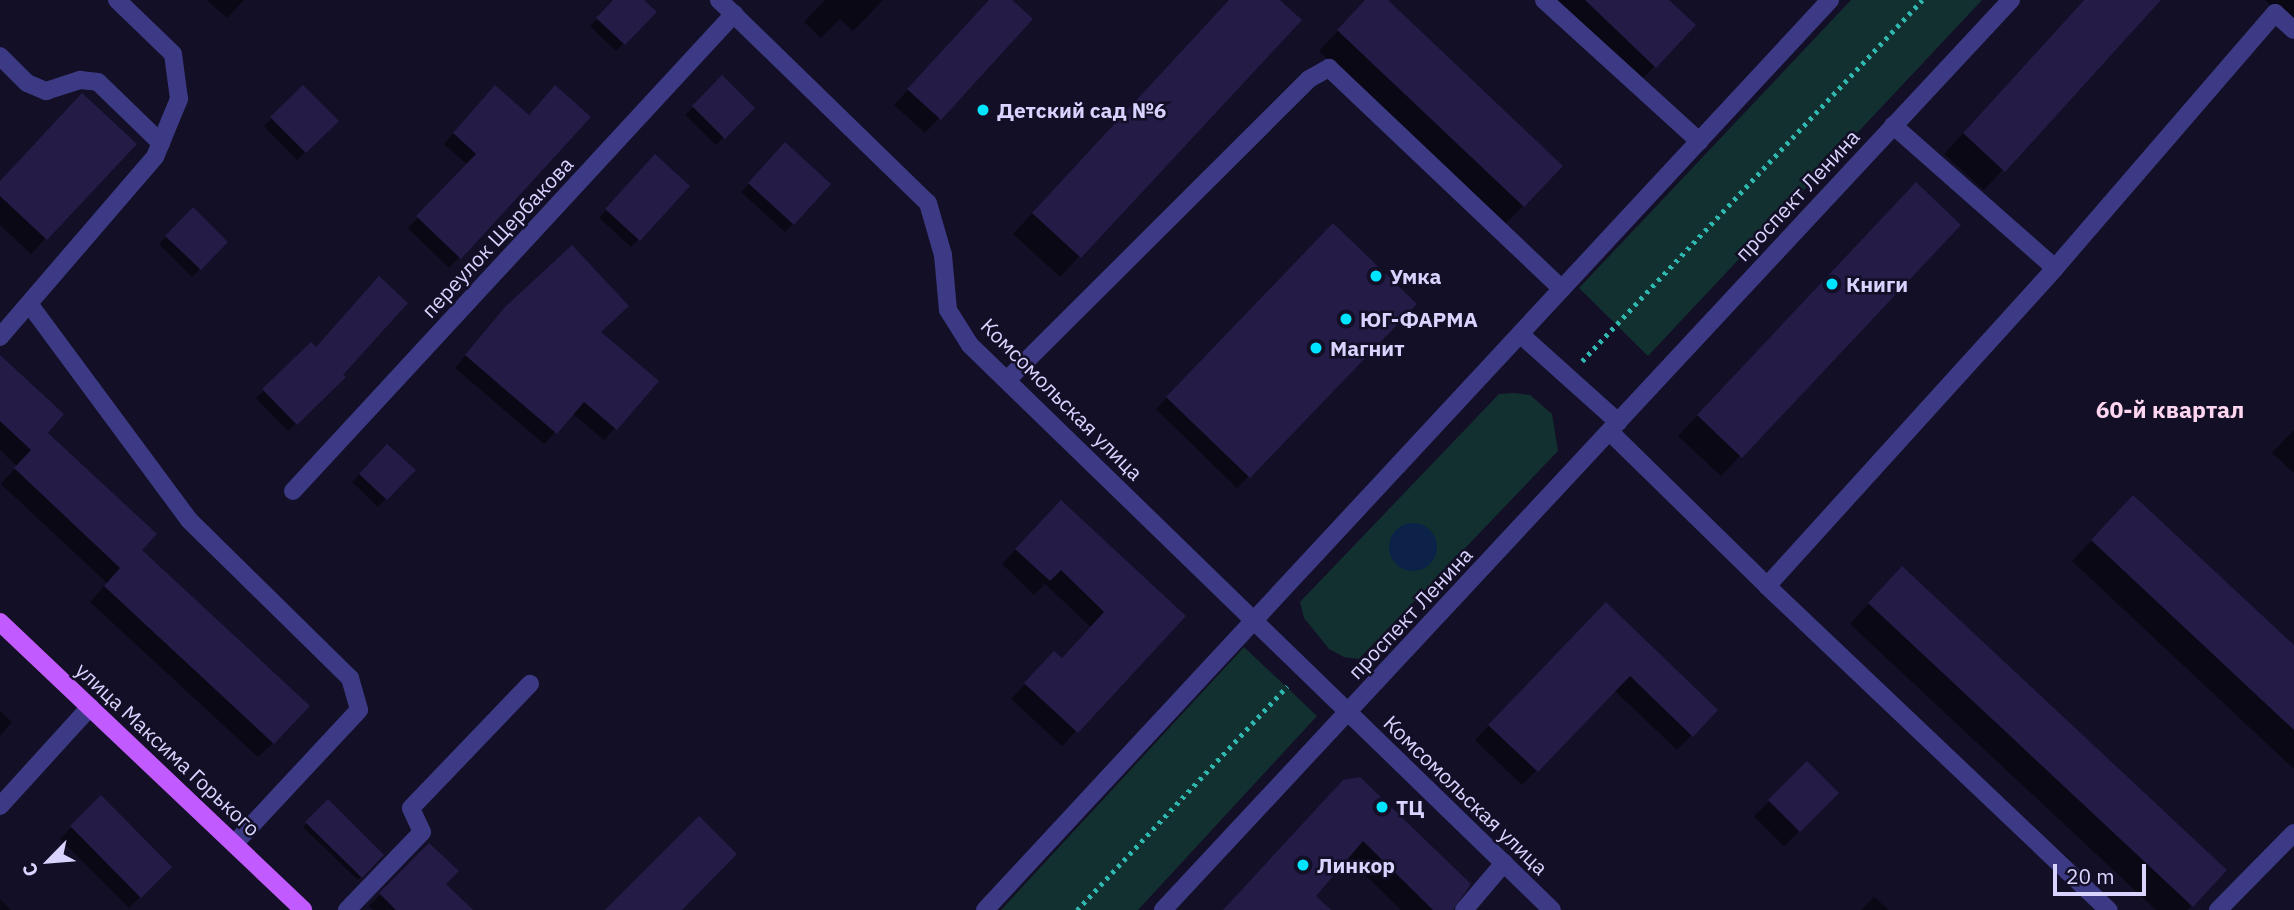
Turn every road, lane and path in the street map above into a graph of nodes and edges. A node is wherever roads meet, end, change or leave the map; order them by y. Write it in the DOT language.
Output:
graph roads {
  1 [pos="117,0"];
  2 [pos="719,0"];
  3 [pos="1544,0"];
  4 [pos="1830,0"];
  5 [pos="1922,0"];
  6 [pos="2011,0"];
  7 [pos="734,13"];
  8 [pos="2294,30"];
  9 [pos="0,56"];
  10 [pos="1893,125"];
  11 [pos="1699,141"];
  12 [pos="161,143"];
  13 [pos="2055,268"];
  14 [pos="1562,289"];
  15 [pos="30,304"];
  16 [pos="1520,334"];
  17 [pos="0,337"];
  18 [pos="1567,377"];
  19 [pos="1007,380"];
  20 [pos="1614,427"];
  21 [pos="293,491"];
  22 [pos="1767,586"];
  23 [pos="1254,621"];
  24 [pos="0,622"];
  25 [pos="1303,668"];
  26 [pos="530,684"];
  27 [pos="90,707"];
  28 [pos="1349,712"];
  29 [pos="0,806"];
  30 [pos="2294,833"];
  31 [pos="234,844"];
  32 [pos="1504,863"];
  33 [pos="303,910"];
  34 [pos="346,910"];
  35 [pos="985,910"];
  36 [pos="1077,910"];
  37 [pos="1163,910"];
  38 [pos="1464,910"];
  39 [pos="1552,910"];
  40 [pos="2109,910"];
  41 [pos="2218,910"];
  1 -- 12 [label="street"];
  2 -- 7 [label="street, Комсомольская улица"];
  3 -- 11 [label="street"];
  4 -- 11 [label="street"];
  5 -- 18 [label="path"];
  6 -- 10 [label="street, проспект Ленина"];
  7 -- 19 [label="street, Комсомольская улица"];
  7 -- 21 [label="street, переулок Щербакова"];
  8 -- 13 [label="street"];
  9 -- 12 [label="street"];
  10 -- 13 [label="street"];
  10 -- 20 [label="street, проспект Ленина"];
  11 -- 14 [label="street"];
  12 -- 15 [label="street"];
  13 -- 22 [label="street"];
  14 -- 16 [label="street"];
  14 -- 19 [label="street"];
  15 -- 17 [label="street"];
  15 -- 31 [label="street"];
  16 -- 18 [label="street"];
  16 -- 23 [label="street"];
  18 -- 20 [label="street"];
  19 -- 23 [label="street, Комсомольская улица"];
  20 -- 22 [label="street"];
  20 -- 28 [label="street, проспект Ленина"];
  22 -- 40 [label="street"];
  23 -- 25 [label="street, проспект Ленина"];
  23 -- 35 [label="street"];
  24 -- 27 [label="main road, улица Максима Горького"];
  25 -- 28 [label="street, проспект Ленина"];
  25 -- 36 [label="path"];
  26 -- 34 [label="street"];
  27 -- 29 [label="street"];
  27 -- 31 [label="main road, улица Максима Горького"];
  28 -- 32 [label="street, Комсомольская улица"];
  28 -- 37 [label="street, проспект Ленина"];
  30 -- 41 [label="street"];
  31 -- 33 [label="main road, улица Максима Горького"];
  32 -- 38 [label="street"];
  32 -- 39 [label="street, Комсомольская улица"];
}
